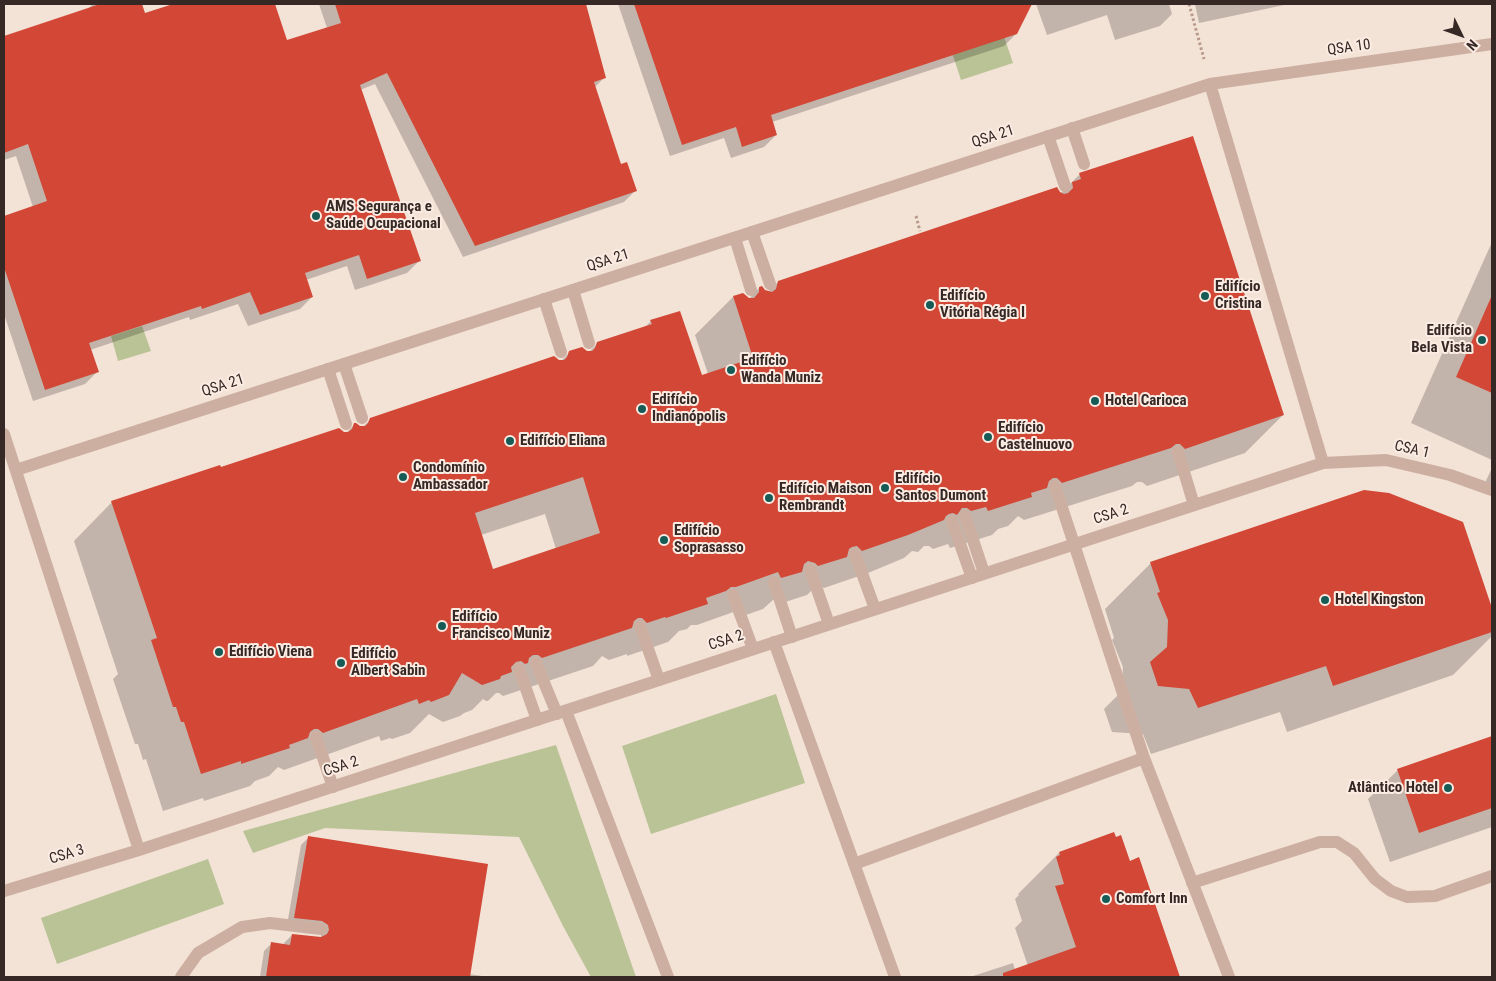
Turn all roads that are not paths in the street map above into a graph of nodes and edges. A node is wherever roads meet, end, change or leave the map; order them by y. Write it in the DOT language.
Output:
graph roads {
  1 [pos="1492,44"];
  2 [pos="1210,84"];
  3 [pos="1072,128"];
  4 [pos="1048,136"];
  5 [pos="1084,164"];
  6 [pos="1065,186"];
  7 [pos="752,232"];
  8 [pos="735,238"];
  9 [pos="770,284"];
  10 [pos="573,290"];
  11 [pos="752,290"];
  12 [pos="544,299"];
  13 [pos="589,343"];
  14 [pos="561,352"];
  15 [pos="344,364"];
  16 [pos="328,369"];
  17 [pos="362,418"];
  18 [pos="346,424"];
  19 [pos="4,434"];
  20 [pos="1178,452"];
  21 [pos="1322,463"];
  22 [pos="16,470"];
  23 [pos="1055,486"];
  24 [pos="1492,490"];
  25 [pos="1194,505"];
  26 [pos="965,516"];
  27 [pos="952,521"];
  28 [pos="1075,544"];
  29 [pos="855,554"];
  30 [pos="810,569"];
  31 [pos="978,576"];
  32 [pos="774,582"];
  33 [pos="733,595"];
  34 [pos="875,609"];
  35 [pos="829,624"];
  36 [pos="640,626"];
  37 [pos="792,637"];
  38 [pos="774,642"];
  39 [pos="753,649"];
  40 [pos="536,662"];
  41 [pos="519,669"];
  42 [pos="659,680"];
  43 [pos="561,712"];
  44 [pos="537,720"];
  45 [pos="316,737"];
  46 [pos="1144,758"];
  47 [pos="333,787"];
  48 [pos="139,850"];
  49 [pos="854,864"];
  50 [pos="1492,876"];
  51 [pos="1192,883"];
  52 [pos="4,892"];
  53 [pos="321,929"];
  54 [pos="182,977"];
  55 [pos="668,977"];
  56 [pos="895,977"];
  57 [pos="1228,977"];
  1 -- 2 [label="street, QSA 10"];
  2 -- 3 [label="street, QSA 21"];
  2 -- 21 [label="street"];
  3 -- 4 [label="street, QSA 21"];
  3 -- 5 [label="street"];
  4 -- 6 [label="street"];
  4 -- 7 [label="street, QSA 21"];
  7 -- 8 [label="street, QSA 21"];
  7 -- 9 [label="street"];
  8 -- 10 [label="street, QSA 21"];
  8 -- 11 [label="street"];
  10 -- 12 [label="street, QSA 21"];
  10 -- 13 [label="street"];
  12 -- 14 [label="street"];
  12 -- 15 [label="street, QSA 21"];
  15 -- 16 [label="street, QSA 21"];
  15 -- 17 [label="street"];
  16 -- 18 [label="street"];
  16 -- 22 [label="street, QSA 21"];
  19 -- 22 [label="street"];
  20 -- 25 [label="street"];
  21 -- 24 [label="street, CSA 1"];
  21 -- 25 [label="street, CSA 2"];
  22 -- 48 [label="street"];
  23 -- 28 [label="street"];
  25 -- 28 [label="street, CSA 2"];
  26 -- 31 [label="street"];
  27 -- 31 [label="street"];
  28 -- 31 [label="street, CSA 2"];
  28 -- 46 [label="street"];
  29 -- 34 [label="street"];
  30 -- 35 [label="street"];
  31 -- 34 [label="street, CSA 2"];
  32 -- 37 [label="street"];
  33 -- 39 [label="street"];
  34 -- 35 [label="street, CSA 2"];
  35 -- 37 [label="street, CSA 2"];
  36 -- 42 [label="street"];
  37 -- 38 [label="street, CSA 2"];
  38 -- 39 [label="street, CSA 2"];
  38 -- 49 [label="street"];
  39 -- 42 [label="street, CSA 2"];
  40 -- 43 [label="street"];
  41 -- 44 [label="street"];
  42 -- 43 [label="street, CSA 2"];
  43 -- 44 [label="street, CSA 2"];
  43 -- 55 [label="street"];
  44 -- 47 [label="street, CSA 2"];
  45 -- 47 [label="street"];
  46 -- 49 [label="street"];
  46 -- 51 [label="street"];
  47 -- 48 [label="street, CSA 2"];
  48 -- 52 [label="street, CSA 3"];
  49 -- 56 [label="street"];
  50 -- 51 [label="street"];
  51 -- 57 [label="street"];
  53 -- 54 [label="street"];
}
